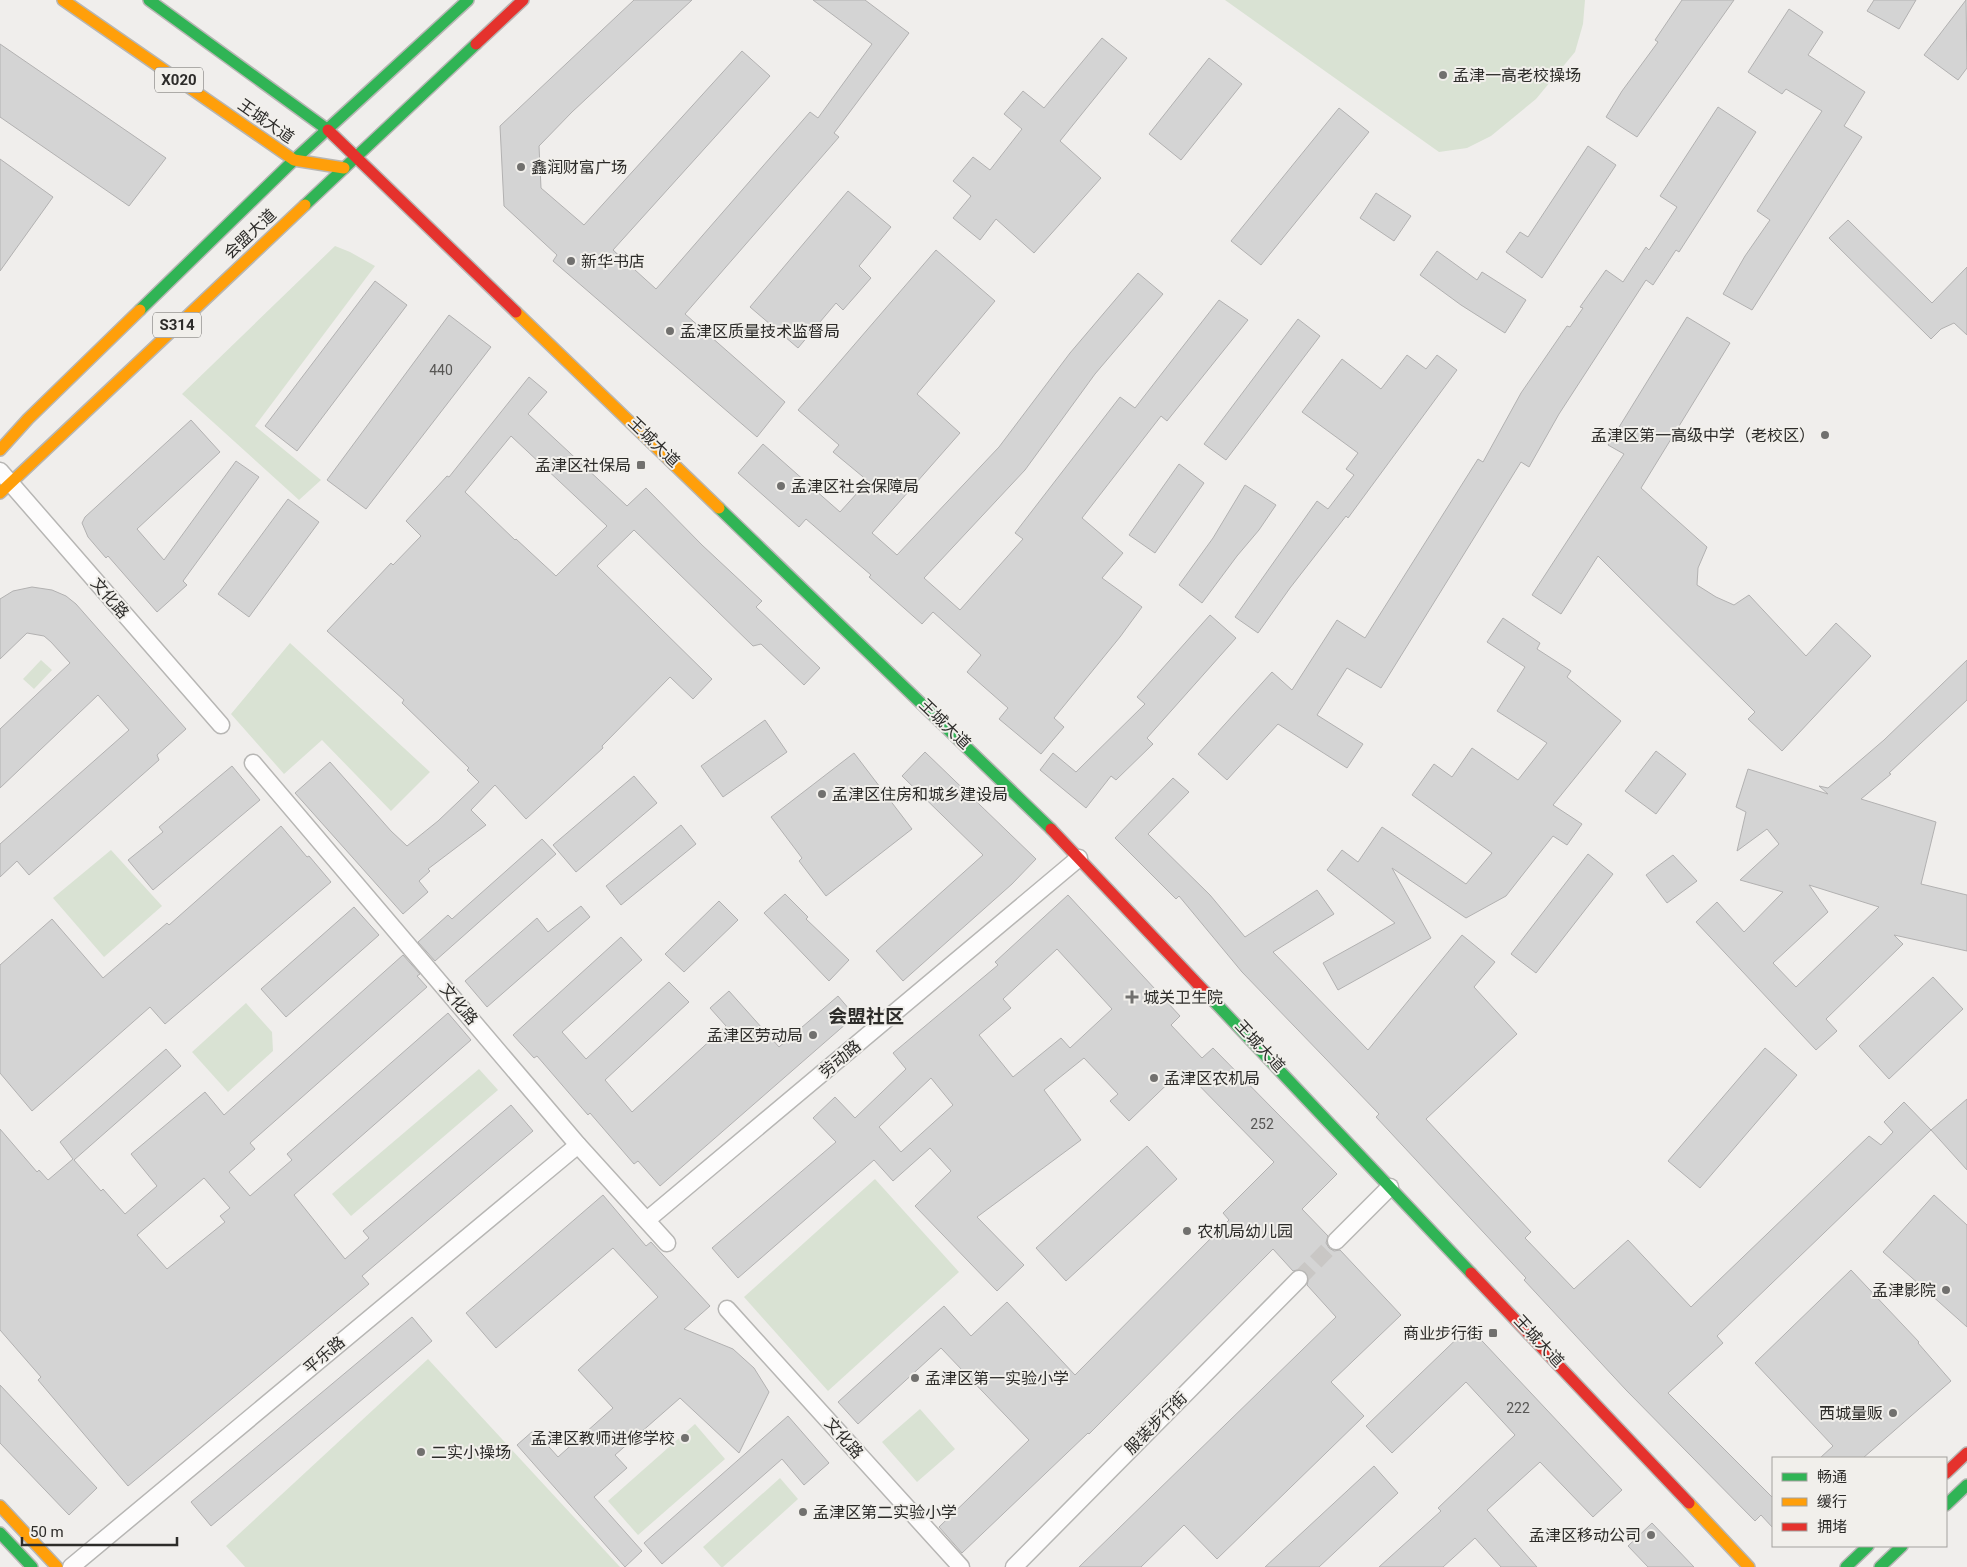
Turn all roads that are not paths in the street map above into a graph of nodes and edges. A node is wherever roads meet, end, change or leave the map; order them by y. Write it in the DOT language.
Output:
graph roads {
  1 [pos="63,0"];
  2 [pos="149,0"];
  3 [pos="468,0"];
  4 [pos="523,0"];
  5 [pos="328,130"];
  6 [pos="355,158"];
  7 [pos="294,160"];
  8 [pos="347,171"];
  9 [pos="0,450"];
  10 [pos="4,482"];
  11 [pos="221,725"];
  12 [pos="254,763"];
  13 [pos="1071,864"];
  14 [pos="578,1144"];
  15 [pos="1390,1187"];
  16 [pos="1373,1189"];
  17 [pos="1387,1204"];
  18 [pos="647,1220"];
  19 [pos="1336,1241"];
  20 [pos="667,1242"];
  21 [pos="1299,1279"];
  22 [pos="727,1308"];
  23 [pos="1967,1453"];
  24 [pos="1947,1472"];
  25 [pos="1967,1485"];
  26 [pos="1947,1504"];
  27 [pos="0,1506"];
  28 [pos="0,1533"];
  29 [pos="1867,1547"];
  30 [pos="1901,1547"];
  31 [pos="32,1567"];
  32 [pos="57,1567"];
  33 [pos="71,1567"];
  34 [pos="961,1567"];
  35 [pos="1014,1567"];
  36 [pos="1749,1567"];
  37 [pos="1846,1567"];
  38 [pos="1880,1567"];
  1 -- 7 [label="main road, 王城大道 / X020"];
  2 -- 5 [label="main road, 王城大道 / X020"];
  3 -- 5 [label="main road, 会盟大道 / S314"];
  4 -- 6 [label="main road, 会盟大道 / S314"];
  5 -- 6 [label="main road, 王城大道"];
  5 -- 7 [label="main road, 会盟大道 / S314"];
  6 -- 8 [label="main road, 会盟大道 / S314"];
  6 -- 13 [label="main road, 王城大道"];
  7 -- 8 [label="main road, 王城大道 / X020"];
  7 -- 9 [label="main road, 会盟大道 / S314"];
  8 -- 10 [label="main road, 会盟大道 / S314"];
  10 -- 11 [label="street, 文化路"];
  12 -- 14 [label="street, 文化路"];
  13 -- 15 [label="main road, 王城大道"];
  13 -- 18 [label="street, 劳动路"];
  14 -- 18 [label="street, 文化路"];
  14 -- 33 [label="street, 平乐路"];
  15 -- 19 [label="street"];
  15 -- 36 [label="main road, 王城大道"];
  16 -- 17 [label="main road"];
  18 -- 20 [label="street, 文化路"];
  21 -- 35 [label="street, 服装步行街"];
  22 -- 34 [label="street, 文化路"];
  23 -- 24 [label="main road"];
  25 -- 26 [label="main road"];
  27 -- 32 [label="main road"];
  28 -- 31 [label="main road"];
  29 -- 37 [label="main road"];
  30 -- 38 [label="main road"];
}
